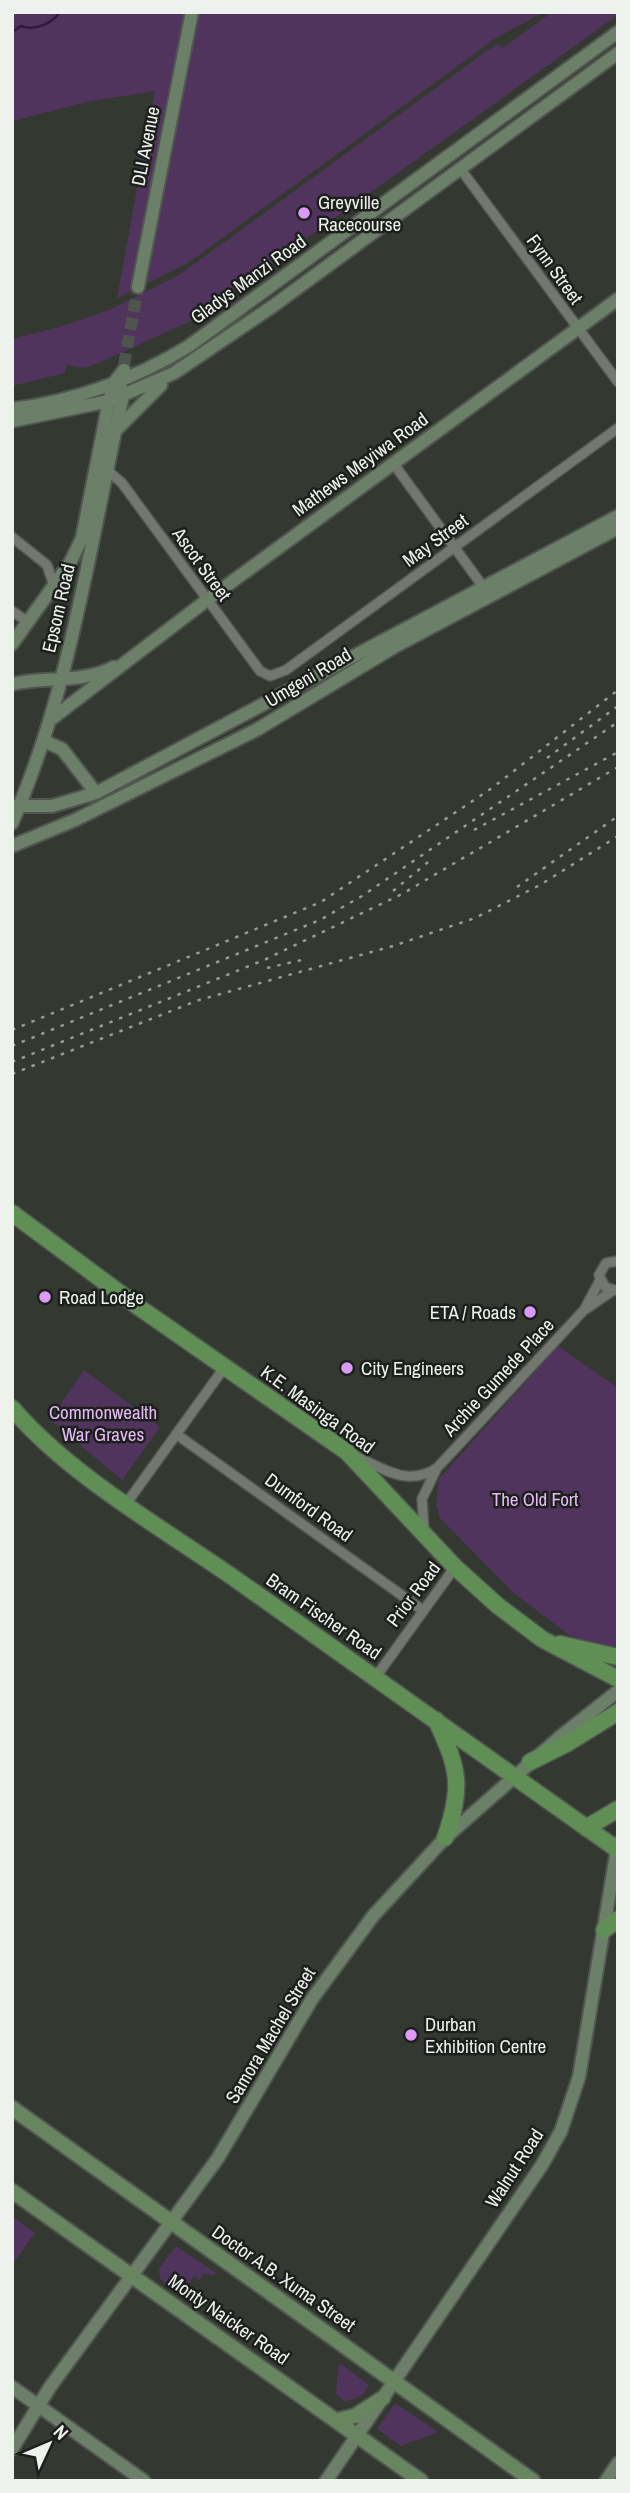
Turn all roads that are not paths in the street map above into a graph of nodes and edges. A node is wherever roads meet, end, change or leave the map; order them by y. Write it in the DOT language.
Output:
graph roads {
  1 [pos="192,12"];
  2 [pos="618,32"];
  3 [pos="618,53"];
  4 [pos="450,153"];
  5 [pos="463,172"];
  6 [pos="138,287"];
  7 [pos="263,292"];
  8 [pos="618,299"];
  9 [pos="273,306"];
  10 [pos="578,329"];
  11 [pos="125,371"];
  12 [pos="174,373"];
  13 [pos="618,382"];
  14 [pos="114,383"];
  15 [pos="123,396"];
  16 [pos="109,401"];
  17 [pos="12,409"];
  18 [pos="12,421"];
  19 [pos="618,428"];
  20 [pos="115,432"];
  21 [pos="393,463"];
  22 [pos="107,470"];
  23 [pos="618,516"];
  24 [pos="618,528"];
  25 [pos="12,537"];
  26 [pos="454,548"];
  27 [pos="54,586"];
  28 [pos="486,591"];
  29 [pos="207,600"];
  30 [pos="12,611"];
  31 [pos="28,622"];
  32 [pos="391,642"];
  33 [pos="12,644"];
  34 [pos="126,661"];
  35 [pos="270,676"];
  36 [pos="62,679"];
  37 [pos="12,684"];
  38 [pos="250,713"];
  39 [pos="50,720"];
  40 [pos="258,729"];
  41 [pos="44,741"];
  42 [pos="96,793"];
  43 [pos="16,806"];
  44 [pos="12,823"];
  45 [pos="12,846"];
  46 [pos="12,1213"];
  47 [pos="618,1261"];
  48 [pos="600,1280"];
  49 [pos="615,1291"];
  50 [pos="584,1310"];
  51 [pos="224,1368"];
  52 [pos="12,1408"];
  53 [pos="12,1421"];
  54 [pos="29,1427"];
  55 [pos="176,1434"];
  56 [pos="347,1452"];
  57 [pos="437,1468"];
  58 [pos="126,1504"];
  59 [pos="425,1534"];
  60 [pos="455,1567"];
  61 [pos="421,1609"];
  62 [pos="547,1642"];
  63 [pos="618,1657"];
  64 [pos="375,1678"];
  65 [pos="618,1679"];
  66 [pos="618,1691"];
  67 [pos="618,1712"];
  68 [pos="436,1718"];
  69 [pos="530,1762"];
  70 [pos="515,1775"];
  71 [pos="618,1809"];
  72 [pos="586,1828"];
  73 [pos="445,1838"];
  74 [pos="618,1843"];
  75 [pos="617,1849"];
  76 [pos="618,1919"];
  77 [pos="604,1930"];
  78 [pos="12,2108"];
  79 [pos="12,2191"];
  80 [pos="171,2222"];
  81 [pos="134,2276"];
  82 [pos="395,2381"];
  83 [pos="12,2387"];
  84 [pos="383,2398"];
  85 [pos="39,2406"];
  86 [pos="338,2420"];
  87 [pos="358,2434"];
  88 [pos="12,2449"];
  89 [pos="618,2463"];
  90 [pos="144,2481"];
  91 [pos="326,2481"];
  92 [pos="421,2481"];
  93 [pos="533,2481"];
  94 [pos="606,2481"];
  1 -- 6 [label="main road, DLI Avenue"];
  2 -- 4 [label="main road, Gladys Manzi Road"];
  3 -- 5 [label="main road, Gladys Manzi Road"];
  4 -- 5 [label="main road"];
  4 -- 7 [label="main road, Gladys Manzi Road"];
  5 -- 9 [label="main road, Gladys Manzi Road"];
  5 -- 10 [label="street, Fynn Street"];
  7 -- 9 [label="main road"];
  7 -- 11 [label="main road, Gladys Manzi Road"];
  8 -- 10 [label="main road, Mathews Meyiwa Road"];
  9 -- 12 [label="main road, Gladys Manzi Road"];
  10 -- 13 [label="street, Fynn Street"];
  10 -- 21 [label="main road, Mathews Meyiwa Road"];
  11 -- 14 [label="main road"];
  11 -- 15 [label="main road, Epsom Road"];
  12 -- 15 [label="main road, Gladys Manzi Road"];
  12 -- 20 [label="main road"];
  14 -- 16 [label="main road"];
  14 -- 17 [label="main road"];
  15 -- 16 [label="main road, Gladys Manzi Road"];
  15 -- 20 [label="main road, Epsom Road"];
  16 -- 18 [label="main road, Gladys Manzi Road"];
  16 -- 27 [label="main road"];
  19 -- 26 [label="street, May Street"];
  20 -- 22 [label="main road, Epsom Road"];
  21 -- 26 [label="street"];
  21 -- 29 [label="main road, Mathews Meyiwa Road"];
  22 -- 29 [label="street, Ascot Street"];
  22 -- 36 [label="main road, Epsom Road"];
  23 -- 28 [label="main road, Umgeni Road"];
  24 -- 28 [label="main road, Umgeni Road"];
  25 -- 27 [label="street"];
  26 -- 28 [label="street"];
  26 -- 35 [label="street, May Street"];
  27 -- 31 [label="main road"];
  28 -- 32 [label="main road, Umgeni Road"];
  29 -- 34 [label="main road, Mathews Meyiwa Road"];
  29 -- 35 [label="street, Ascot Street"];
  30 -- 31 [label="street"];
  31 -- 33 [label="main road"];
  32 -- 38 [label="main road, Umgeni Road"];
  32 -- 40 [label="main road, Umgeni Road"];
  34 -- 36 [label="main road, Mathews Meyiwa Road"];
  34 -- 39 [label="main road, Mathews Meyiwa Road"];
  36 -- 37 [label="main road, Mathews Meyiwa Road"];
  36 -- 39 [label="main road, Epsom Road"];
  38 -- 40 [label="main road"];
  38 -- 42 [label="main road, Umgeni Road"];
  39 -- 41 [label="main road, Epsom Road"];
  40 -- 45 [label="main road, Umgeni Road"];
  41 -- 42 [label="main road"];
  41 -- 43 [label="main road, Epsom Road"];
  42 -- 43 [label="main road, Umgeni Road"];
  43 -- 44 [label="main road, Epsom Road"];
  46 -- 51 [label="highway, K.E. Masinga Road"];
  47 -- 48 [label="street, Archie Gumede Place"];
  48 -- 49 [label="street"];
  48 -- 50 [label="street, Archie Gumede Place"];
  49 -- 50 [label="street, Archie Gumede Place"];
  50 -- 57 [label="street, Archie Gumede Place"];
  51 -- 55 [label="street"];
  51 -- 56 [label="highway, K.E. Masinga Road"];
  52 -- 54 [label="highway, Bram Fischer Road"];
  53 -- 54 [label="highway"];
  54 -- 58 [label="highway, Bram Fischer Road"];
  55 -- 58 [label="street"];
  55 -- 61 [label="street, Durnford Road"];
  56 -- 57 [label="street"];
  56 -- 59 [label="highway, K.E. Masinga Road"];
  57 -- 59 [label="street, Archie Gumede Place"];
  58 -- 64 [label="highway, Bram Fischer Road"];
  59 -- 60 [label="highway, K.E. Masinga Road"];
  60 -- 61 [label="street, Prior Road"];
  60 -- 62 [label="highway, K.E. Masinga Road"];
  61 -- 64 [label="street, Prior Road"];
  62 -- 63 [label="highway"];
  62 -- 65 [label="highway, K.E. Masinga Road"];
  64 -- 68 [label="highway, Bram Fischer Road"];
  66 -- 69 [label="main road, Samora Machel Street"];
  67 -- 69 [label="highway"];
  68 -- 70 [label="highway, Bram Fischer Road"];
  68 -- 73 [label="highway"];
  69 -- 70 [label="main road, Samora Machel Street"];
  70 -- 72 [label="highway, Bram Fischer Road"];
  70 -- 73 [label="main road, Samora Machel Street"];
  71 -- 72 [label="highway"];
  72 -- 75 [label="highway, Bram Fischer Road"];
  73 -- 80 [label="main road, Samora Machel Street"];
  74 -- 75 [label="main road, Walnut Road"];
  75 -- 77 [label="main road, Walnut Road"];
  76 -- 77 [label="highway"];
  77 -- 82 [label="main road, Walnut Road"];
  78 -- 80 [label="main road, Doctor A.B. Xuma Street"];
  79 -- 81 [label="main road, Monty Naicker Road"];
  80 -- 81 [label="main road, Samora Machel Street"];
  80 -- 82 [label="main road, Doctor A.B. Xuma Street"];
  81 -- 85 [label="main road, Samora Machel Street"];
  81 -- 86 [label="main road, Monty Naicker Road"];
  82 -- 84 [label="main road, Walnut Road"];
  82 -- 93 [label="main road, Doctor A.B. Xuma Street"];
  83 -- 85 [label="main road"];
  84 -- 86 [label="main road"];
  84 -- 87 [label="main road, Walnut Road"];
  85 -- 88 [label="main road, Samora Machel Street"];
  85 -- 90 [label="main road"];
  86 -- 87 [label="main road, Monty Naicker Road"];
  87 -- 91 [label="main road, Walnut Road"];
  87 -- 92 [label="main road, Monty Naicker Road"];
  89 -- 94 [label="main road"];
}
